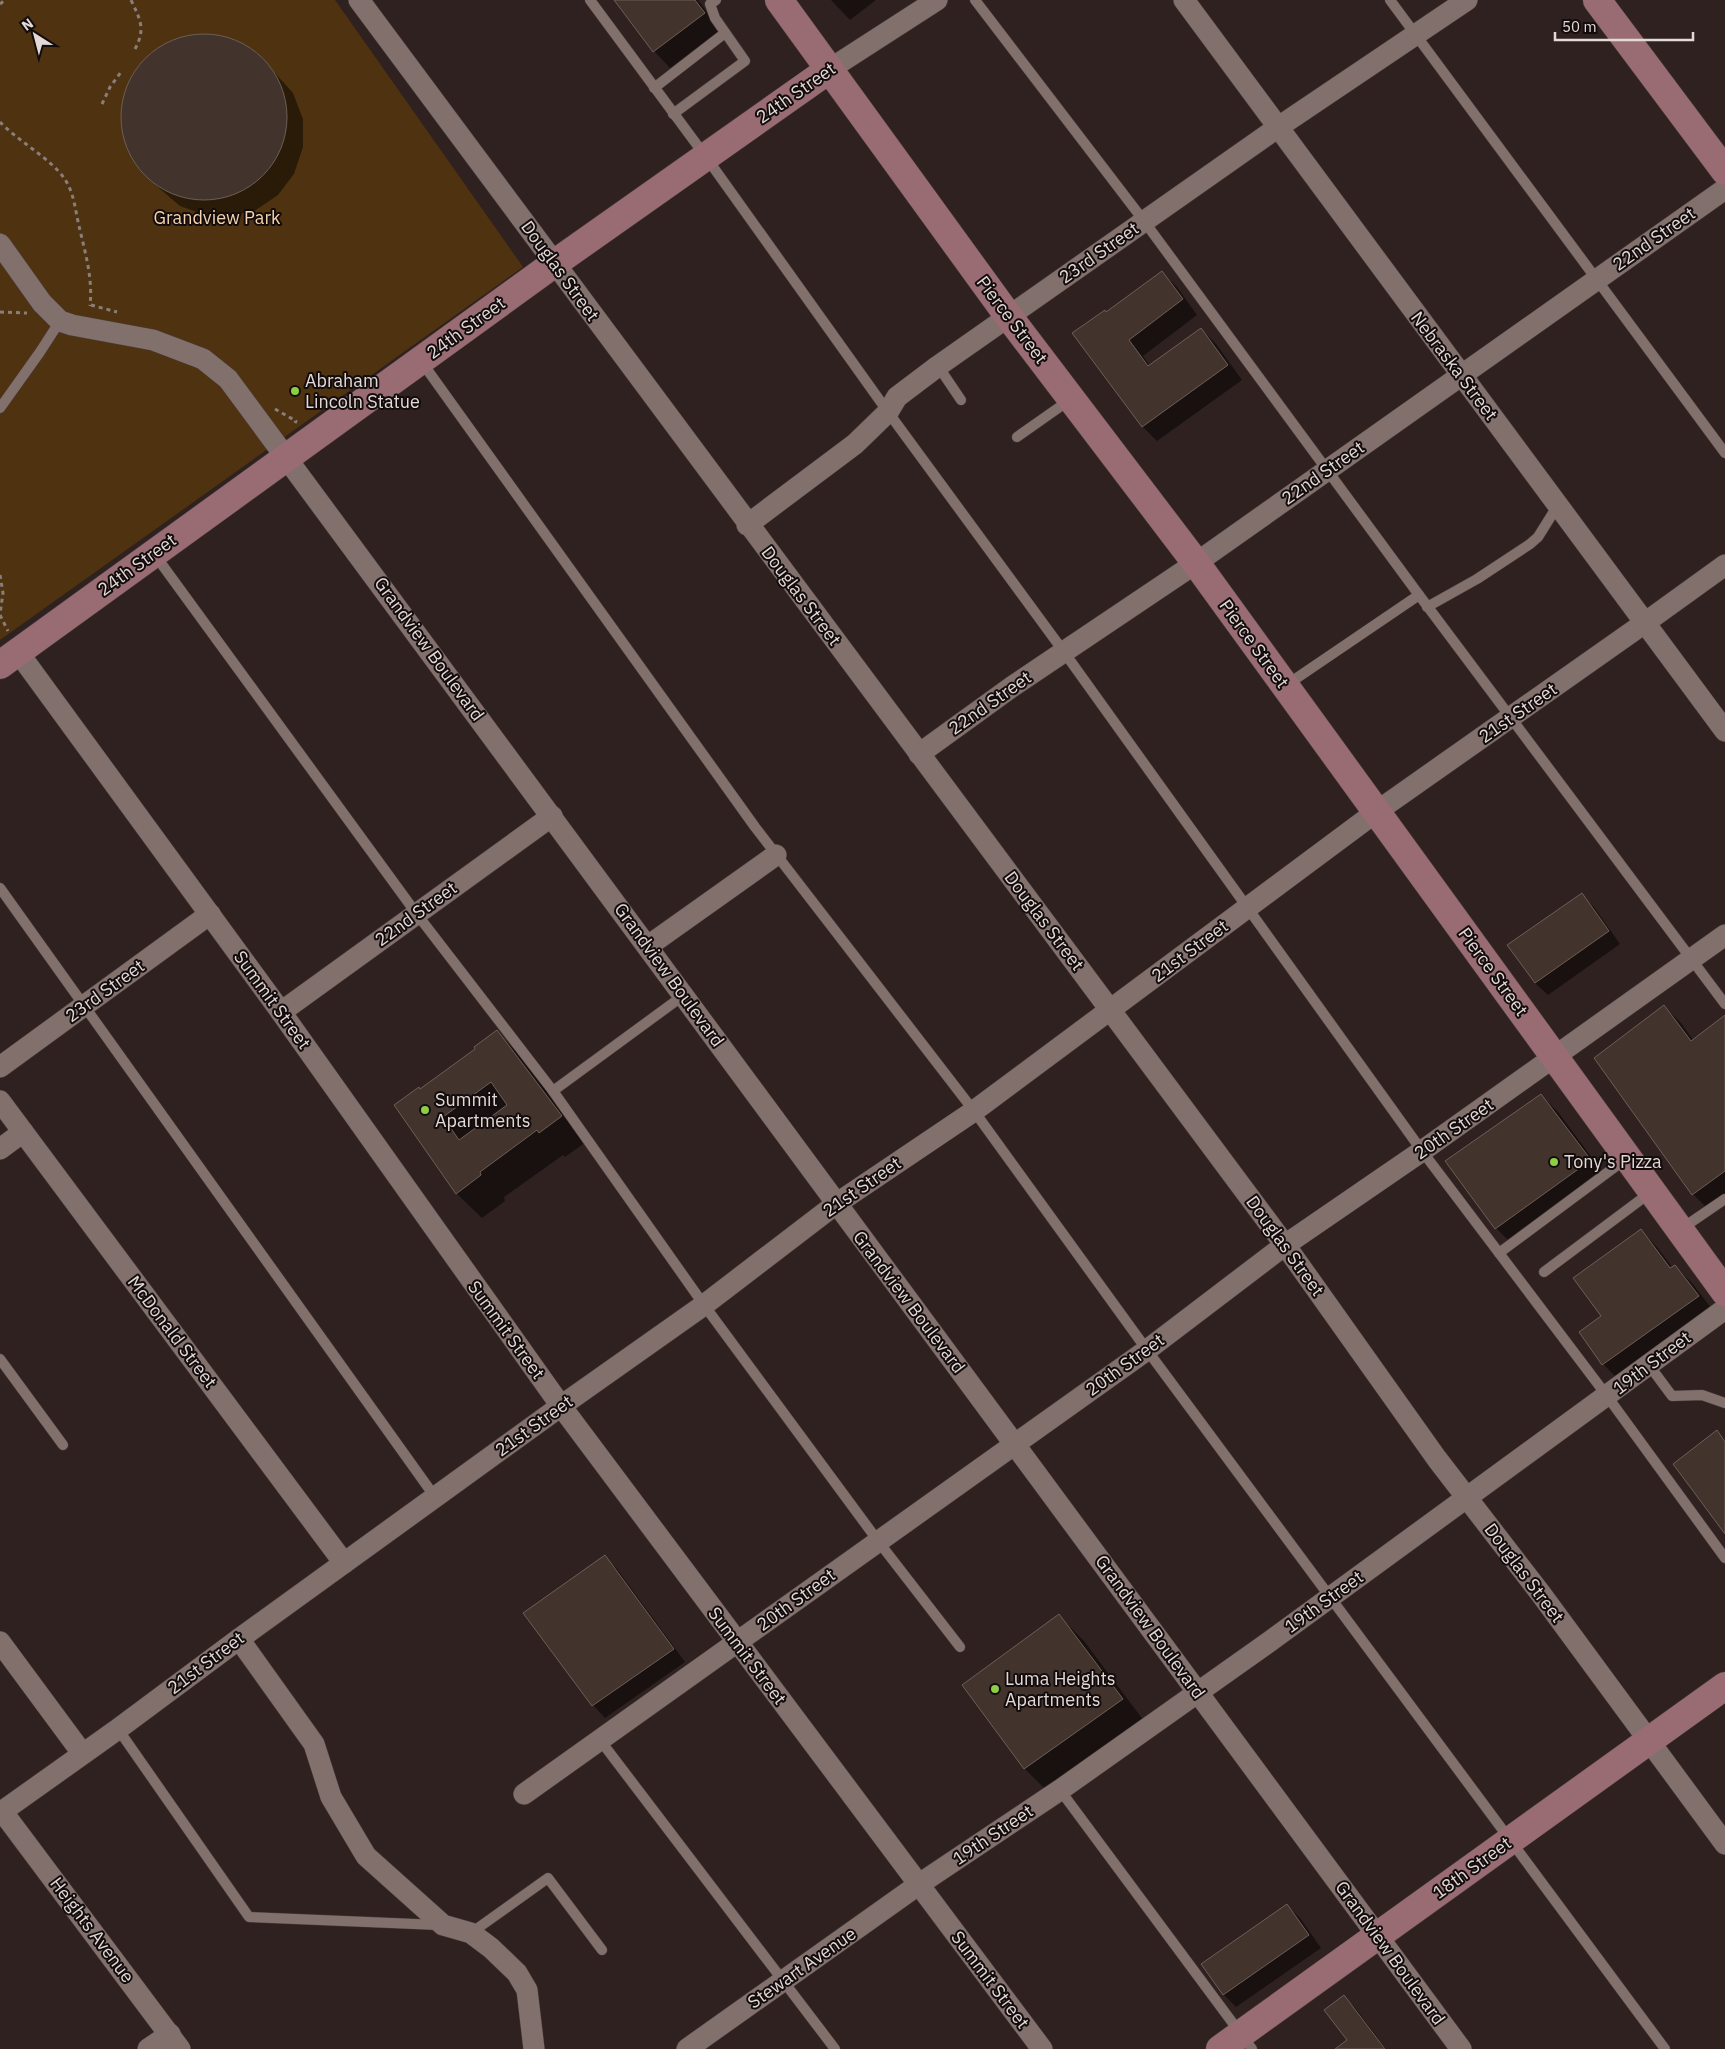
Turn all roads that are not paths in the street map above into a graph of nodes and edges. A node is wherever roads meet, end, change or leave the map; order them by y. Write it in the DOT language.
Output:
graph roads {
  1 [pos="359,0"];
  2 [pos="590,0"];
  3 [pos="779,0"];
  4 [pos="937,0"];
  5 [pos="975,0"];
  6 [pos="1184,0"];
  7 [pos="1390,0"];
  8 [pos="1467,0"];
  9 [pos="1597,0"];
  10 [pos="711,1"];
  11 [pos="725,33"];
  12 [pos="1416,35"];
  13 [pos="830,69"];
  14 [pos="654,88"];
  15 [pos="673,114"];
  16 [pos="1278,128"];
  17 [pos="706,157"];
  18 [pos="1725,171"];
  19 [pos="1725,189"];
  20 [pos="1144,222"];
  21 [pos="0,244"];
  22 [pos="555,263"];
  23 [pos="1596,280"];
  24 [pos="1010,317"];
  25 [pos="60,321"];
  26 [pos="421,361"];
  27 [pos="938,366"];
  28 [pos="1462,376"];
  29 [pos="1071,398"];
  30 [pos="961,400"];
  31 [pos="0,408"];
  32 [pos="888,412"];
  33 [pos="1017,437"];
  34 [pos="1725,453"];
  35 [pos="287,457"];
  36 [pos="1327,471"];
  37 [pos="1558,505"];
  38 [pos="748,525"];
  39 [pos="154,553"];
  40 [pos="1196,563"];
  41 [pos="1725,565"];
  42 [pos="1419,595"];
  43 [pos="1427,606"];
  44 [pos="1646,622"];
  45 [pos="1064,652"];
  46 [pos="9,658"];
  47 [pos="1285,686"];
  48 [pos="1510,718"];
  49 [pos="1725,731"];
  50 [pos="919,754"];
  51 [pos="1376,812"];
  52 [pos="552,816"];
  53 [pos="776,855"];
  54 [pos="0,888"];
  55 [pos="1248,908"];
  56 [pos="416,913"];
  57 [pos="210,914"];
  58 [pos="1725,935"];
  59 [pos="648,946"];
  60 [pos="1692,958"];
  61 [pos="684,995"];
  62 [pos="1725,1004"];
  63 [pos="84,1006"];
  64 [pos="281,1012"];
  65 [pos="1110,1012"];
  66 [pos="1554,1057"];
  67 [pos="0,1067"];
  68 [pos="553,1091"];
  69 [pos="0,1101"];
  70 [pos="974,1111"];
  71 [pos="23,1132"];
  72 [pos="0,1149"];
  73 [pos="1422,1151"];
  74 [pos="1628,1158"];
  75 [pos="1652,1192"];
  76 [pos="1725,1199"];
  77 [pos="836,1204"];
  78 [pos="1680,1230"];
  79 [pos="1285,1245"];
  80 [pos="1499,1253"];
  81 [pos="1544,1272"];
  82 [pos="1725,1292"];
  83 [pos="704,1305"];
  84 [pos="1725,1309"];
  85 [pos="1147,1350"];
  86 [pos="0,1359"];
  87 [pos="1648,1365"];
  88 [pos="1607,1396"];
  89 [pos="1725,1403"];
  90 [pos="561,1406"];
  91 [pos="63,1445"];
  92 [pos="1015,1445"];
  93 [pos="435,1497"];
  94 [pos="1466,1497"];
  95 [pos="878,1541"];
  96 [pos="1725,1558"];
  97 [pos="344,1563"];
  98 [pos="1330,1598"];
  99 [pos="239,1639"];
  100 [pos="0,1642"];
  101 [pos="737,1642"];
  102 [pos="960,1647"];
  103 [pos="1725,1686"];
  104 [pos="1198,1693"];
  105 [pos="118,1729"];
  106 [pos="600,1740"];
  107 [pos="1649,1741"];
  108 [pos="82,1753"];
  109 [pos="1060,1790"];
  110 [pos="524,1794"];
  111 [pos="1,1812"];
  112 [pos="1511,1839"];
  113 [pos="1725,1844"];
  114 [pos="918,1885"];
  115 [pos="443,1925"];
  116 [pos="470,1933"];
  117 [pos="1378,1937"];
  118 [pos="602,1950"];
  119 [pos="784,1981"];
  120 [pos="175,2041"];
  121 [pos="1238,2044"];
  122 [pos="148,2049"];
  123 [pos="534,2049"];
  124 [pos="687,2049"];
  125 [pos="835,2049"];
  126 [pos="1042,2049"];
  127 [pos="1460,2049"];
  128 [pos="1665,2049"];
  1 -- 22 [label="street, Douglas Street"];
  2 -- 14 [label="lane"];
  3 -- 13 [label="main road, Pierce Street"];
  4 -- 13 [label="street, 24th Street"];
  5 -- 20 [label="lane"];
  6 -- 16 [label="street, Nebraska Street"];
  7 -- 12 [label="lane"];
  8 -- 12 [label="street, 23rd Street"];
  9 -- 18 [label="main road"];
  10 -- 11 [label="lane"];
  11 -- 14 [label="lane"];
  11 -- 15 [label="lane"];
  12 -- 16 [label="street, 23rd Street"];
  12 -- 23 [label="lane"];
  13 -- 17 [label="main road, 24th Street"];
  13 -- 24 [label="main road, Pierce Street"];
  14 -- 15 [label="lane"];
  15 -- 17 [label="lane"];
  16 -- 20 [label="street, 23rd Street"];
  16 -- 28 [label="street, Nebraska Street"];
  17 -- 22 [label="main road, 24th Street"];
  17 -- 32 [label="lane"];
  19 -- 23 [label="street, 22nd Street"];
  20 -- 24 [label="street, 23rd Street"];
  20 -- 36 [label="lane"];
  21 -- 25 [label="street"];
  22 -- 26 [label="main road, 24th Street"];
  22 -- 38 [label="street, Douglas Street"];
  23 -- 28 [label="street, 22nd Street"];
  23 -- 34 [label="lane"];
  24 -- 27 [label="street, 23rd Street"];
  24 -- 29 [label="main road, Pierce Street"];
  25 -- 31 [label="lane"];
  25 -- 35 [label="street, Grandview Boulevard"];
  26 -- 35 [label="main road, 24th Street"];
  26 -- 53 [label="lane"];
  27 -- 30 [label="lane"];
  27 -- 32 [label="street, 23rd Street"];
  28 -- 36 [label="street, 22nd Street"];
  28 -- 37 [label="street, Nebraska Street"];
  29 -- 33 [label="lane"];
  29 -- 40 [label="main road, Pierce Street"];
  32 -- 38 [label="street, 23rd Street"];
  32 -- 45 [label="lane"];
  35 -- 39 [label="main road, 24th Street"];
  35 -- 52 [label="street, Grandview Boulevard"];
  36 -- 40 [label="street, 22nd Street"];
  36 -- 42 [label="lane"];
  37 -- 43 [label="lane"];
  37 -- 44 [label="street, Nebraska Street"];
  38 -- 50 [label="street, Douglas Street"];
  39 -- 46 [label="main road, 24th Street"];
  39 -- 56 [label="lane"];
  40 -- 45 [label="street, 22nd Street"];
  40 -- 47 [label="main road, Pierce Street"];
  41 -- 44 [label="street, 21st Street"];
  42 -- 43 [label="lane"];
  42 -- 47 [label="lane"];
  43 -- 48 [label="lane"];
  44 -- 48 [label="street, 21st Street"];
  44 -- 49 [label="street, Nebraska Street"];
  45 -- 50 [label="street, 22nd Street"];
  45 -- 55 [label="lane"];
  46 -- 57 [label="street, Summit Street"];
  47 -- 51 [label="main road, Pierce Street"];
  48 -- 51 [label="street, 21st Street"];
  48 -- 60 [label="lane"];
  50 -- 65 [label="street, Douglas Street"];
  51 -- 55 [label="street, 21st Street"];
  51 -- 66 [label="main road, Pierce Street"];
  52 -- 56 [label="street, 22nd Street"];
  52 -- 59 [label="street, Grandview Boulevard"];
  53 -- 59 [label="street"];
  53 -- 70 [label="lane"];
  54 -- 63 [label="lane"];
  55 -- 65 [label="street, 21st Street"];
  55 -- 73 [label="lane"];
  56 -- 64 [label="street, 22nd Street"];
  56 -- 68 [label="lane"];
  57 -- 63 [label="street, 23rd Street"];
  57 -- 64 [label="street, Summit Street"];
  58 -- 60 [label="street, 20th Street"];
  59 -- 61 [label="street, Grandview Boulevard"];
  60 -- 62 [label="lane"];
  60 -- 66 [label="street, 20th Street"];
  61 -- 68 [label="lane"];
  61 -- 77 [label="street, Grandview Boulevard"];
  63 -- 67 [label="street, 23rd Street"];
  63 -- 93 [label="lane"];
  64 -- 90 [label="street, Summit Street"];
  65 -- 70 [label="street, 21st Street"];
  65 -- 79 [label="street, Douglas Street"];
  66 -- 73 [label="street, 20th Street"];
  66 -- 74 [label="main road, Pierce Street"];
  68 -- 83 [label="lane"];
  69 -- 71 [label="street, McDonald Street"];
  70 -- 77 [label="street, 21st Street"];
  70 -- 85 [label="lane"];
  71 -- 72 [label="street"];
  71 -- 97 [label="street, McDonald Street"];
  73 -- 79 [label="street, 20th Street"];
  73 -- 80 [label="lane"];
  74 -- 75 [label="main road, Pierce Street"];
  74 -- 80 [label="lane"];
  75 -- 78 [label="main road, Pierce Street"];
  75 -- 81 [label="lane"];
  76 -- 78 [label="lane"];
  77 -- 83 [label="street, 21st Street"];
  77 -- 92 [label="street, Grandview Boulevard"];
  78 -- 82 [label="main road, Pierce Street"];
  79 -- 85 [label="street, 20th Street"];
  79 -- 94 [label="street, Douglas Street"];
  80 -- 88 [label="lane"];
  83 -- 90 [label="street, 21st Street"];
  83 -- 95 [label="lane"];
  84 -- 87 [label="street, 19th Street"];
  85 -- 92 [label="street, 20th Street"];
  85 -- 98 [label="lane"];
  86 -- 91 [label="lane"];
  87 -- 88 [label="street, 19th Street"];
  87 -- 89 [label="lane"];
  88 -- 94 [label="street, 19th Street"];
  88 -- 96 [label="lane"];
  90 -- 93 [label="street, 21st Street"];
  90 -- 101 [label="street, Summit Street"];
  92 -- 95 [label="street, 20th Street"];
  92 -- 104 [label="street, Grandview Boulevard"];
  93 -- 97 [label="street, 21st Street"];
  94 -- 98 [label="street, 19th Street"];
  94 -- 107 [label="street, Douglas Street"];
  95 -- 101 [label="street, 20th Street"];
  95 -- 102 [label="lane"];
  97 -- 99 [label="street, 21st Street"];
  98 -- 104 [label="street, 19th Street"];
  98 -- 112 [label="lane"];
  99 -- 105 [label="street, 21st Street"];
  99 -- 115 [label="street"];
  100 -- 108 [label="street"];
  101 -- 106 [label="street, 20th Street"];
  101 -- 114 [label="street, Summit Street"];
  103 -- 107 [label="main road, 18th Street"];
  104 -- 109 [label="street, 19th Street"];
  104 -- 117 [label="street, Grandview Boulevard"];
  105 -- 108 [label="street, 21st Street"];
  105 -- 115 [label="lane"];
  106 -- 110 [label="street, 20th Street"];
  106 -- 119 [label="lane"];
  107 -- 112 [label="main road, 18th Street"];
  107 -- 113 [label="street, Douglas Street"];
  108 -- 111 [label="street, 21st Street"];
  109 -- 114 [label="street, 19th Street"];
  109 -- 121 [label="lane"];
  111 -- 120 [label="street, Heights Avenue"];
  112 -- 117 [label="main road, 18th Street"];
  112 -- 128 [label="lane"];
  114 -- 119 [label="street, Stewart Avenue"];
  114 -- 126 [label="street, Summit Street"];
  115 -- 116 [label="street"];
  116 -- 118 [label="lane"];
  116 -- 123 [label="street"];
  117 -- 121 [label="main road, 18th Street"];
  117 -- 127 [label="street, Grandview Boulevard"];
  119 -- 124 [label="street, Stewart Avenue"];
  119 -- 125 [label="lane"];
  120 -- 122 [label="street"];
}
